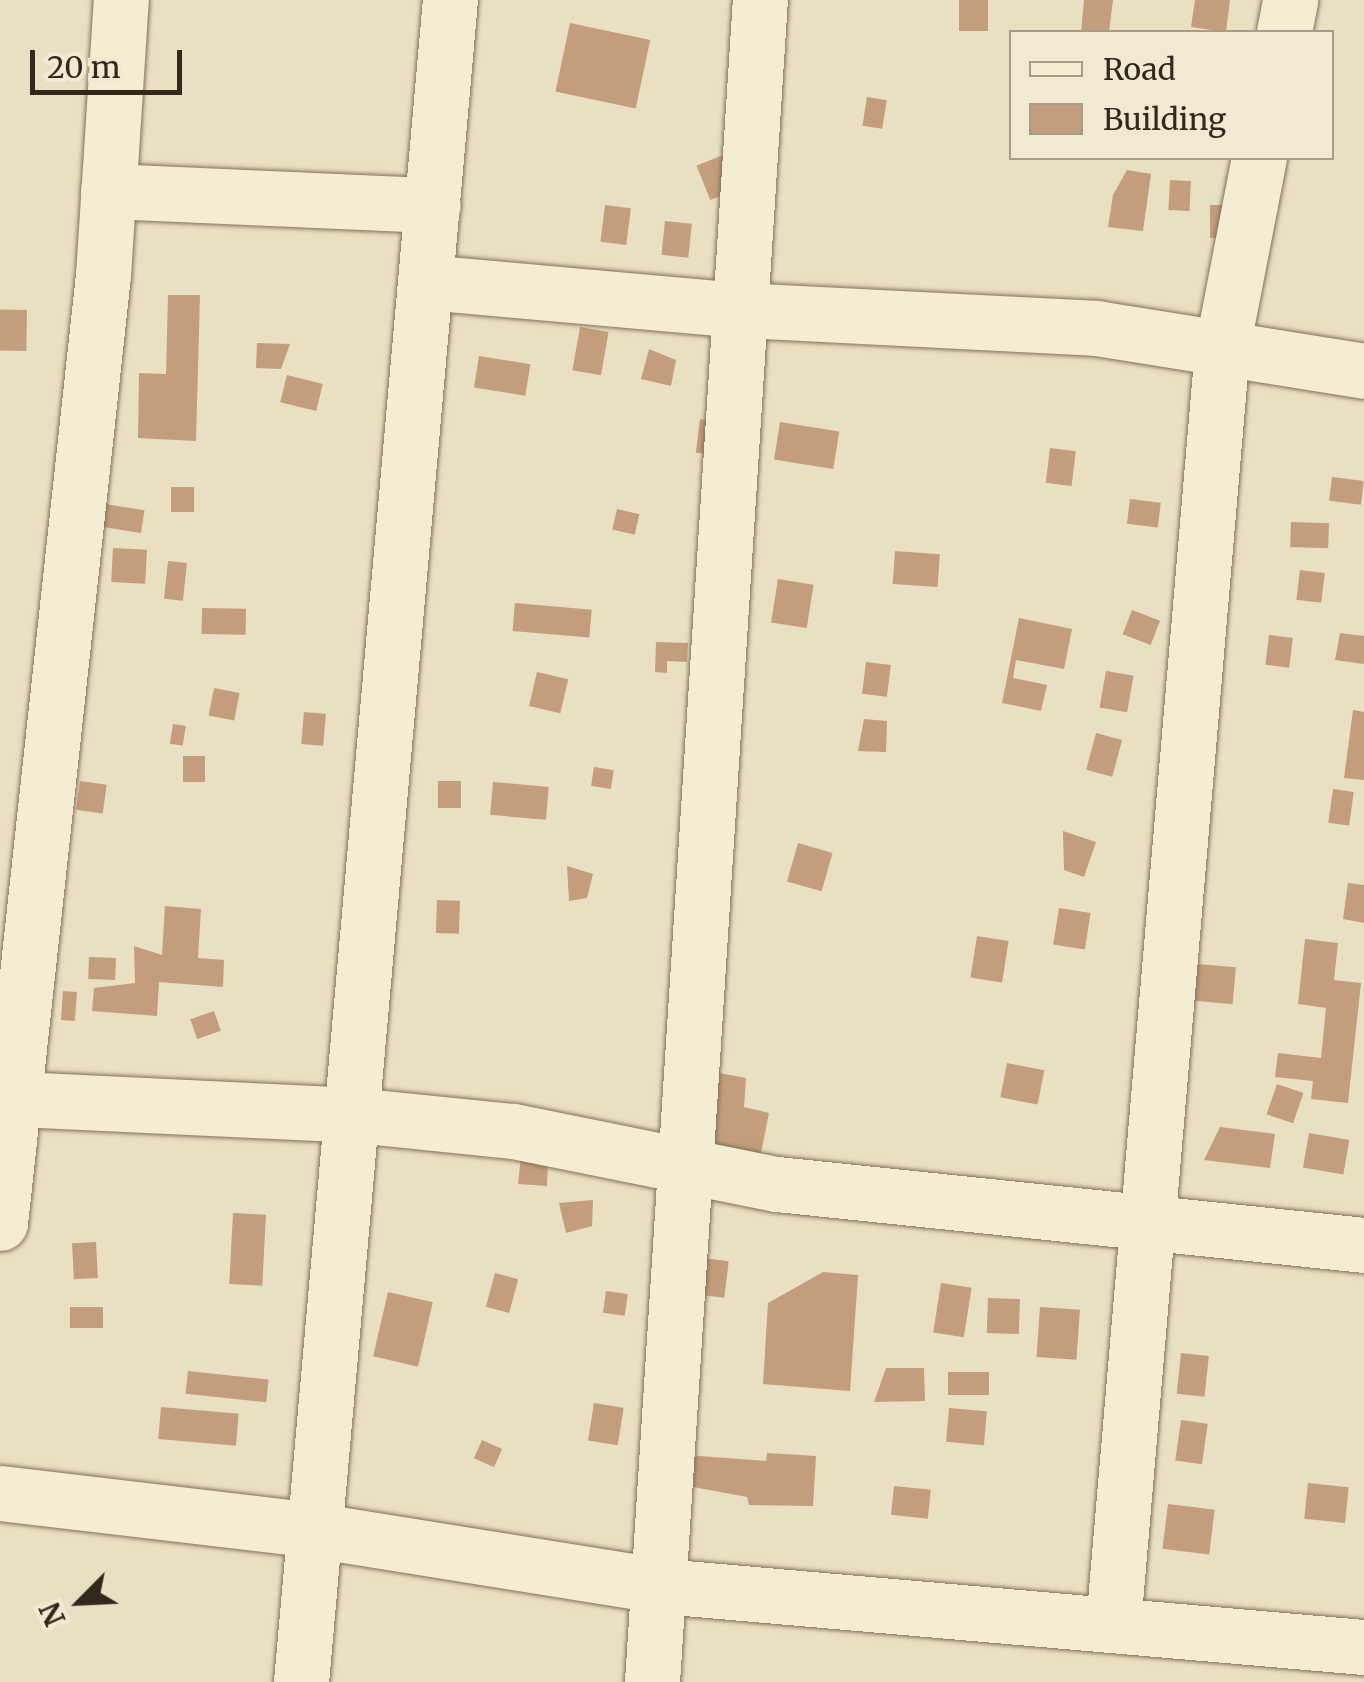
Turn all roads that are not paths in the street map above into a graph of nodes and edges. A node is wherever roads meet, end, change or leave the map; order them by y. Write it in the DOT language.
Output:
graph roads {
  1 [pos="121,0"];
  2 [pos="450,0"];
  3 [pos="760,0"];
  4 [pos="1290,0"];
  5 [pos="1284,30"];
  6 [pos="1259,160"];
  7 [pos="108,191"];
  8 [pos="433,205"];
  9 [pos="426,282"];
  10 [pos="742,310"];
  11 [pos="1222,348"];
  12 [pos="1364,371"];
  13 [pos="18,1099"];
  14 [pos="354,1115"];
  15 [pos="685,1164"];
  16 [pos="1146,1222"];
  17 [pos="0,1224"];
  18 [pos="1364,1245"];
  19 [pos="0,1493"];
  20 [pos="314,1530"];
  21 [pos="662,1586"];
  22 [pos="1113,1625"];
  23 [pos="1364,1647"];
  24 [pos="301,1682"];
  25 [pos="652,1682"];
  1 -- 7 [label="street"];
  2 -- 8 [label="street"];
  3 -- 10 [label="street"];
  4 -- 5 [label="street"];
  6 -- 11 [label="street"];
  7 -- 8 [label="street"];
  7 -- 13 [label="street"];
  8 -- 9 [label="street"];
  9 -- 10 [label="street"];
  9 -- 14 [label="street"];
  10 -- 11 [label="street"];
  10 -- 15 [label="street"];
  11 -- 12 [label="street"];
  11 -- 16 [label="street"];
  13 -- 14 [label="street"];
  13 -- 17 [label="street"];
  14 -- 15 [label="street"];
  14 -- 20 [label="street"];
  15 -- 16 [label="street"];
  15 -- 21 [label="street"];
  16 -- 18 [label="street"];
  16 -- 22 [label="street"];
  19 -- 20 [label="street"];
  20 -- 21 [label="street"];
  20 -- 24 [label="street"];
  21 -- 22 [label="street"];
  21 -- 25 [label="street"];
  22 -- 23 [label="street"];
}
